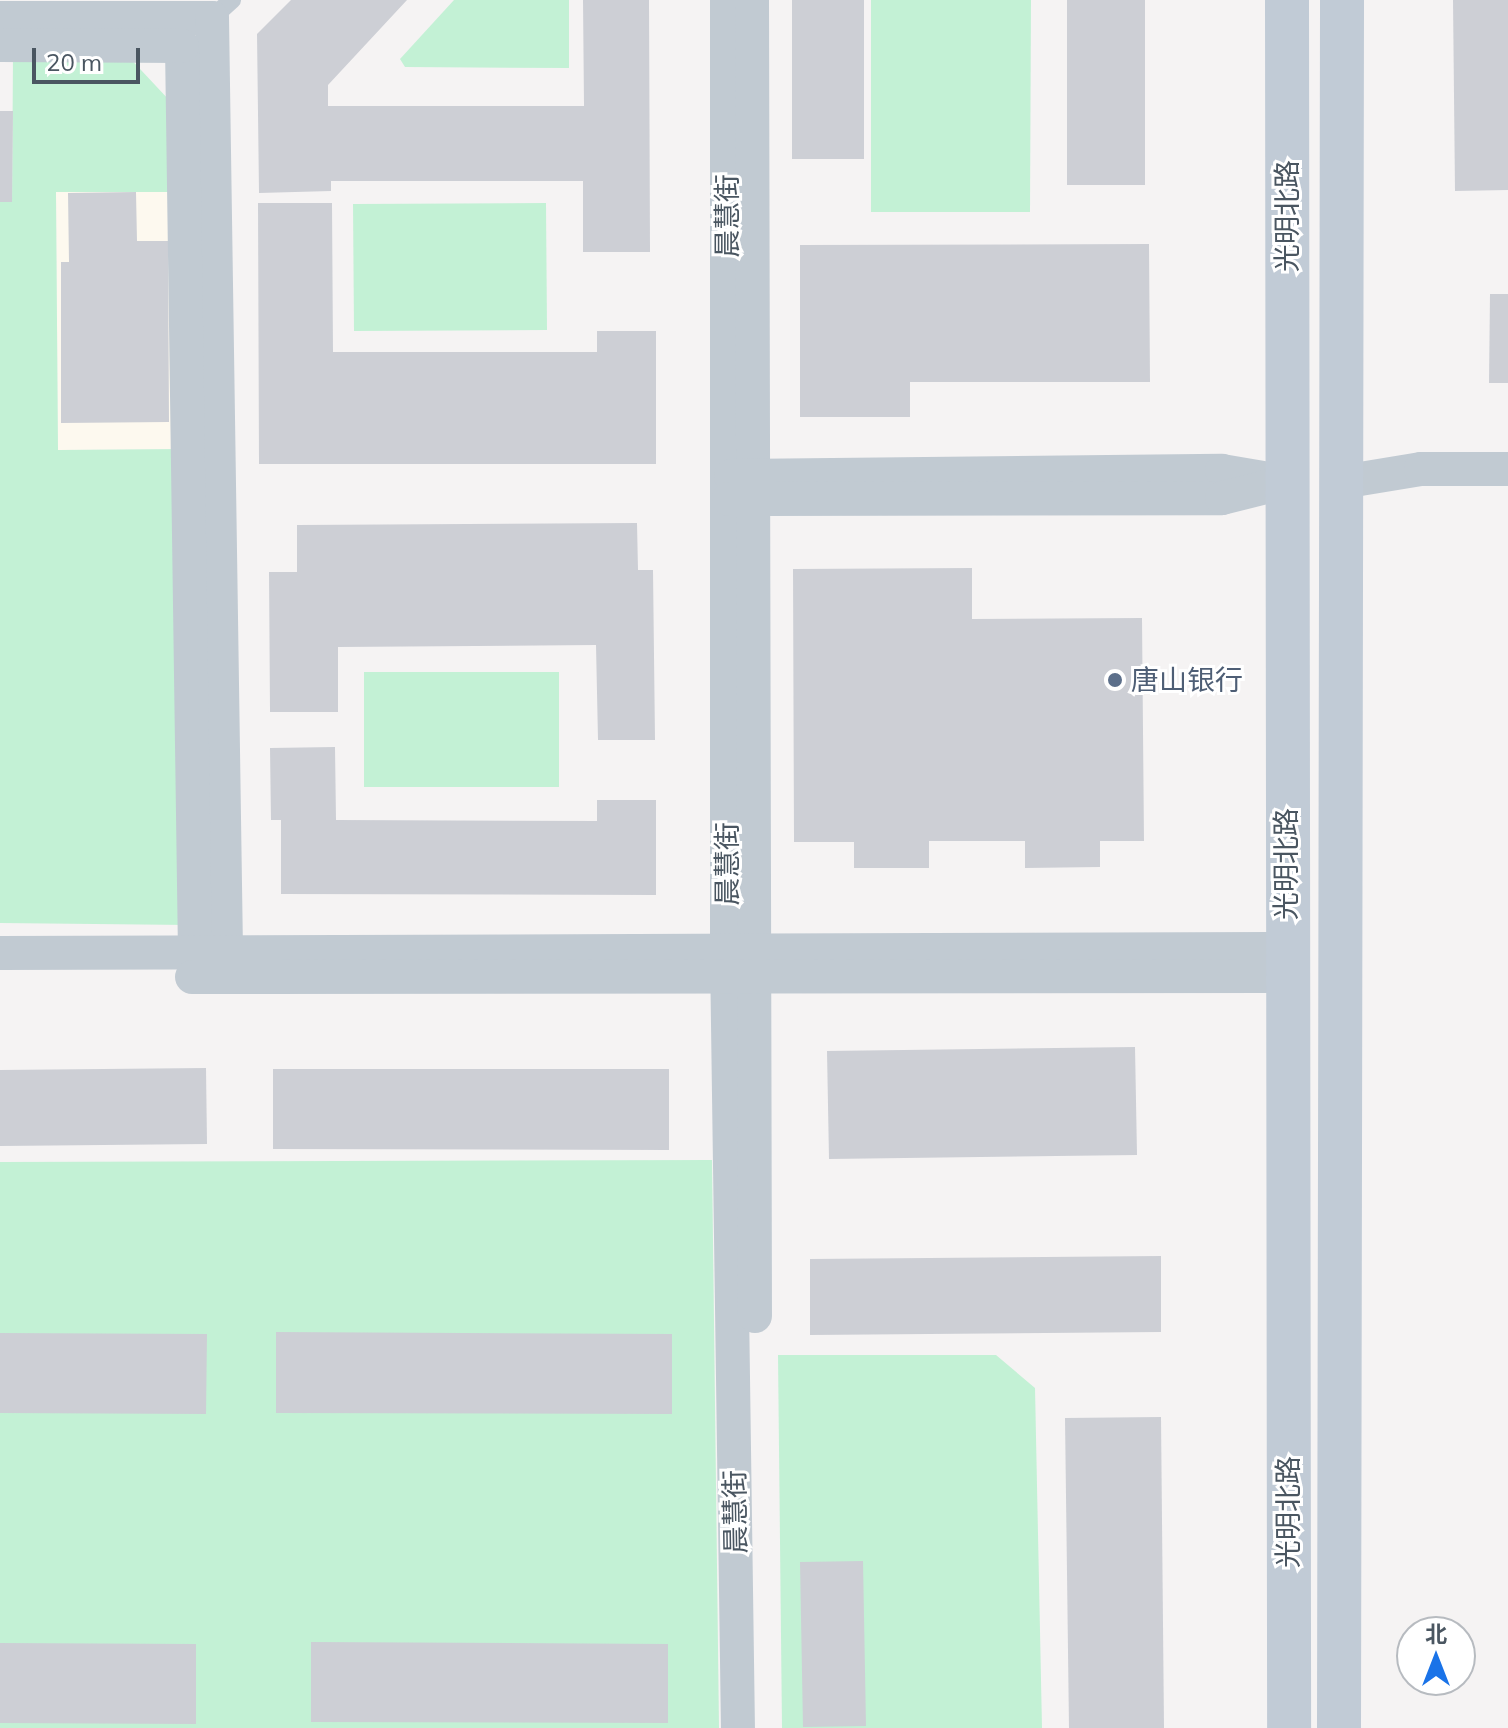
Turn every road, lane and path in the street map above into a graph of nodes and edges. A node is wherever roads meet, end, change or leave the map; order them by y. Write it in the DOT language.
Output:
graph roads {
  1 [pos="727,0"];
  2 [pos="752,0"];
  3 [pos="1287,0"];
  4 [pos="1342,0"];
  5 [pos="222,9"];
  6 [pos="0,18"];
  7 [pos="0,45"];
  8 [pos="1508,469"];
  9 [pos="1286,482"];
  10 [pos="1342,482"];
  11 [pos="1508,487"];
  12 [pos="740,488"];
  13 [pos="0,953"];
  14 [pos="211,961"];
  15 [pos="1286,963"];
  16 [pos="740,965"];
  17 [pos="0,976"];
  18 [pos="738,1728"];
  19 [pos="762,1728"];
  20 [pos="1289,1728"];
  21 [pos="1339,1728"];
  1 -- 12 [label="street, 晨慧街"];
  2 -- 12 [label="street, 晨慧街"];
  3 -- 9 [label="main road, 光明北路"];
  4 -- 10 [label="main road, 光明北路"];
  5 -- 6 [label="street"];
  5 -- 14 [label="street"];
  7 -- 14 [label="street"];
  8 -- 10 [label="street"];
  9 -- 10 [label="main road"];
  9 -- 12 [label="street"];
  9 -- 15 [label="main road, 光明北路"];
  10 -- 11 [label="street"];
  10 -- 21 [label="main road, 光明北路"];
  12 -- 16 [label="street, 晨慧街"];
  13 -- 14 [label="street"];
  14 -- 16 [label="street"];
  14 -- 17 [label="street"];
  15 -- 16 [label="street"];
  15 -- 20 [label="main road, 光明北路"];
  16 -- 18 [label="street, 晨慧街"];
  16 -- 19 [label="street, 晨慧街"];
}
